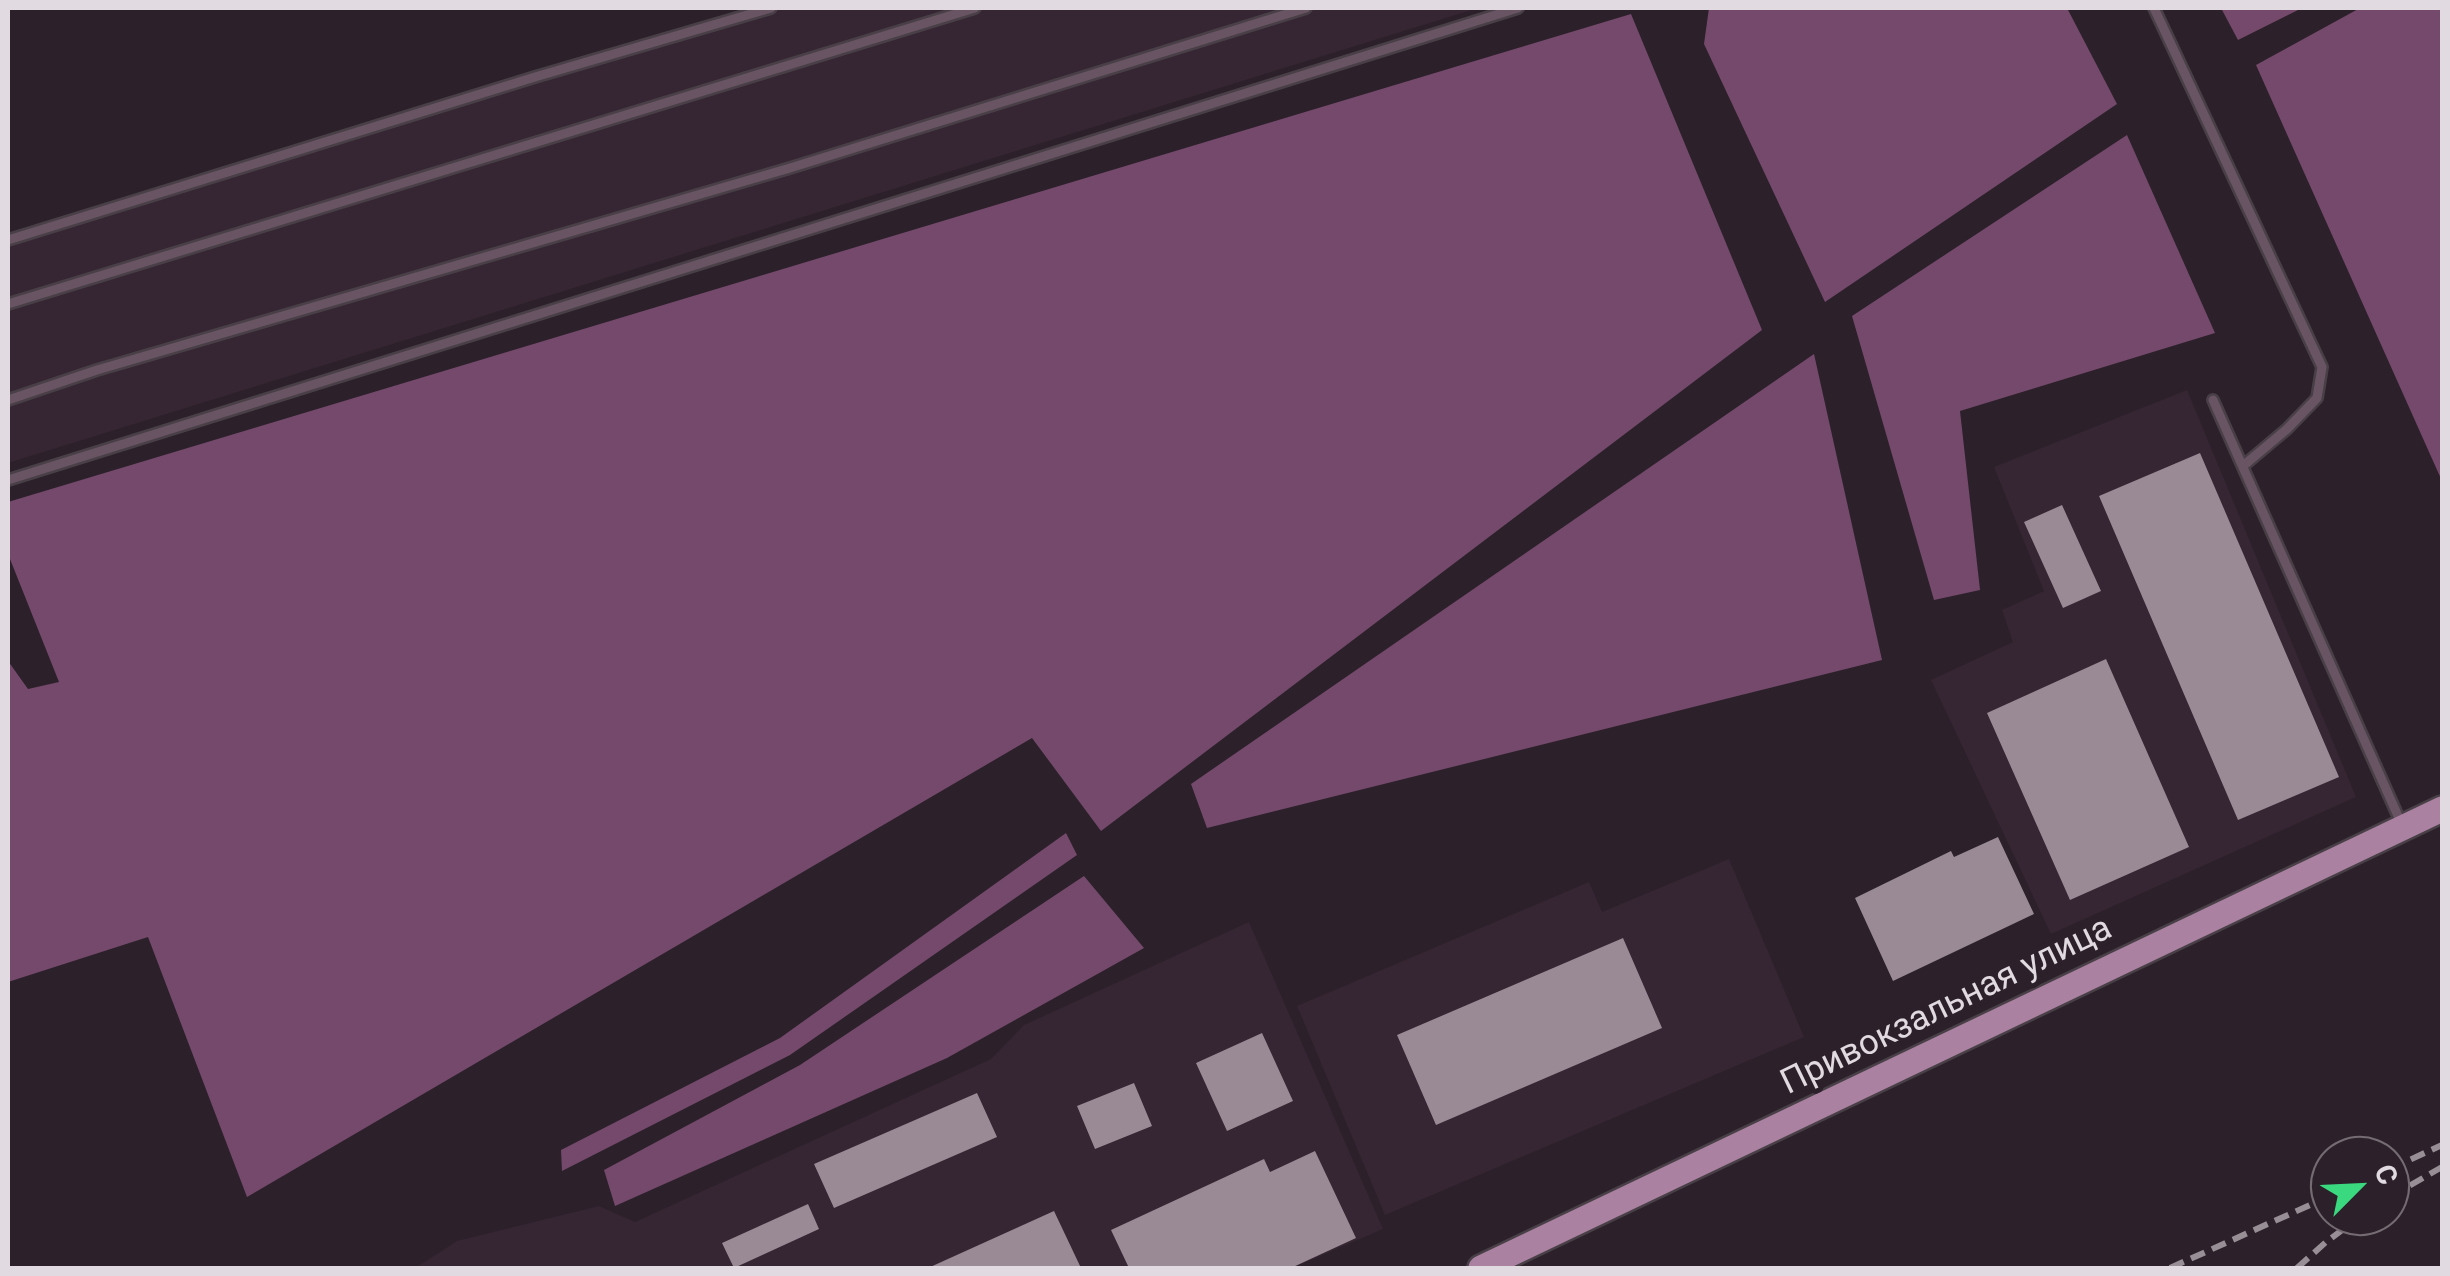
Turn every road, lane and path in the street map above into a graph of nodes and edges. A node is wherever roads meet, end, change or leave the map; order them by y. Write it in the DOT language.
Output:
graph roads {
  1 [pos="771,8"];
  2 [pos="976,8"];
  3 [pos="1306,8"];
  4 [pos="1518,8"];
  5 [pos="2154,8"];
  6 [pos="8,240"];
  7 [pos="8,304"];
  8 [pos="8,400"];
  9 [pos="2213,400"];
  10 [pos="2243,466"];
  11 [pos="8,480"];
  12 [pos="2442,810"];
  13 [pos="2403,828"];
  14 [pos="1481,1268"];
  1 -- 6 [label="lane"];
  2 -- 7 [label="lane"];
  3 -- 8 [label="lane"];
  4 -- 11 [label="lane"];
  5 -- 10 [label="lane"];
  9 -- 10 [label="lane"];
  10 -- 13 [label="lane"];
  12 -- 13 [label="main road, Привокзальная улица"];
  13 -- 14 [label="main road, Привокзальная улица"];
}
